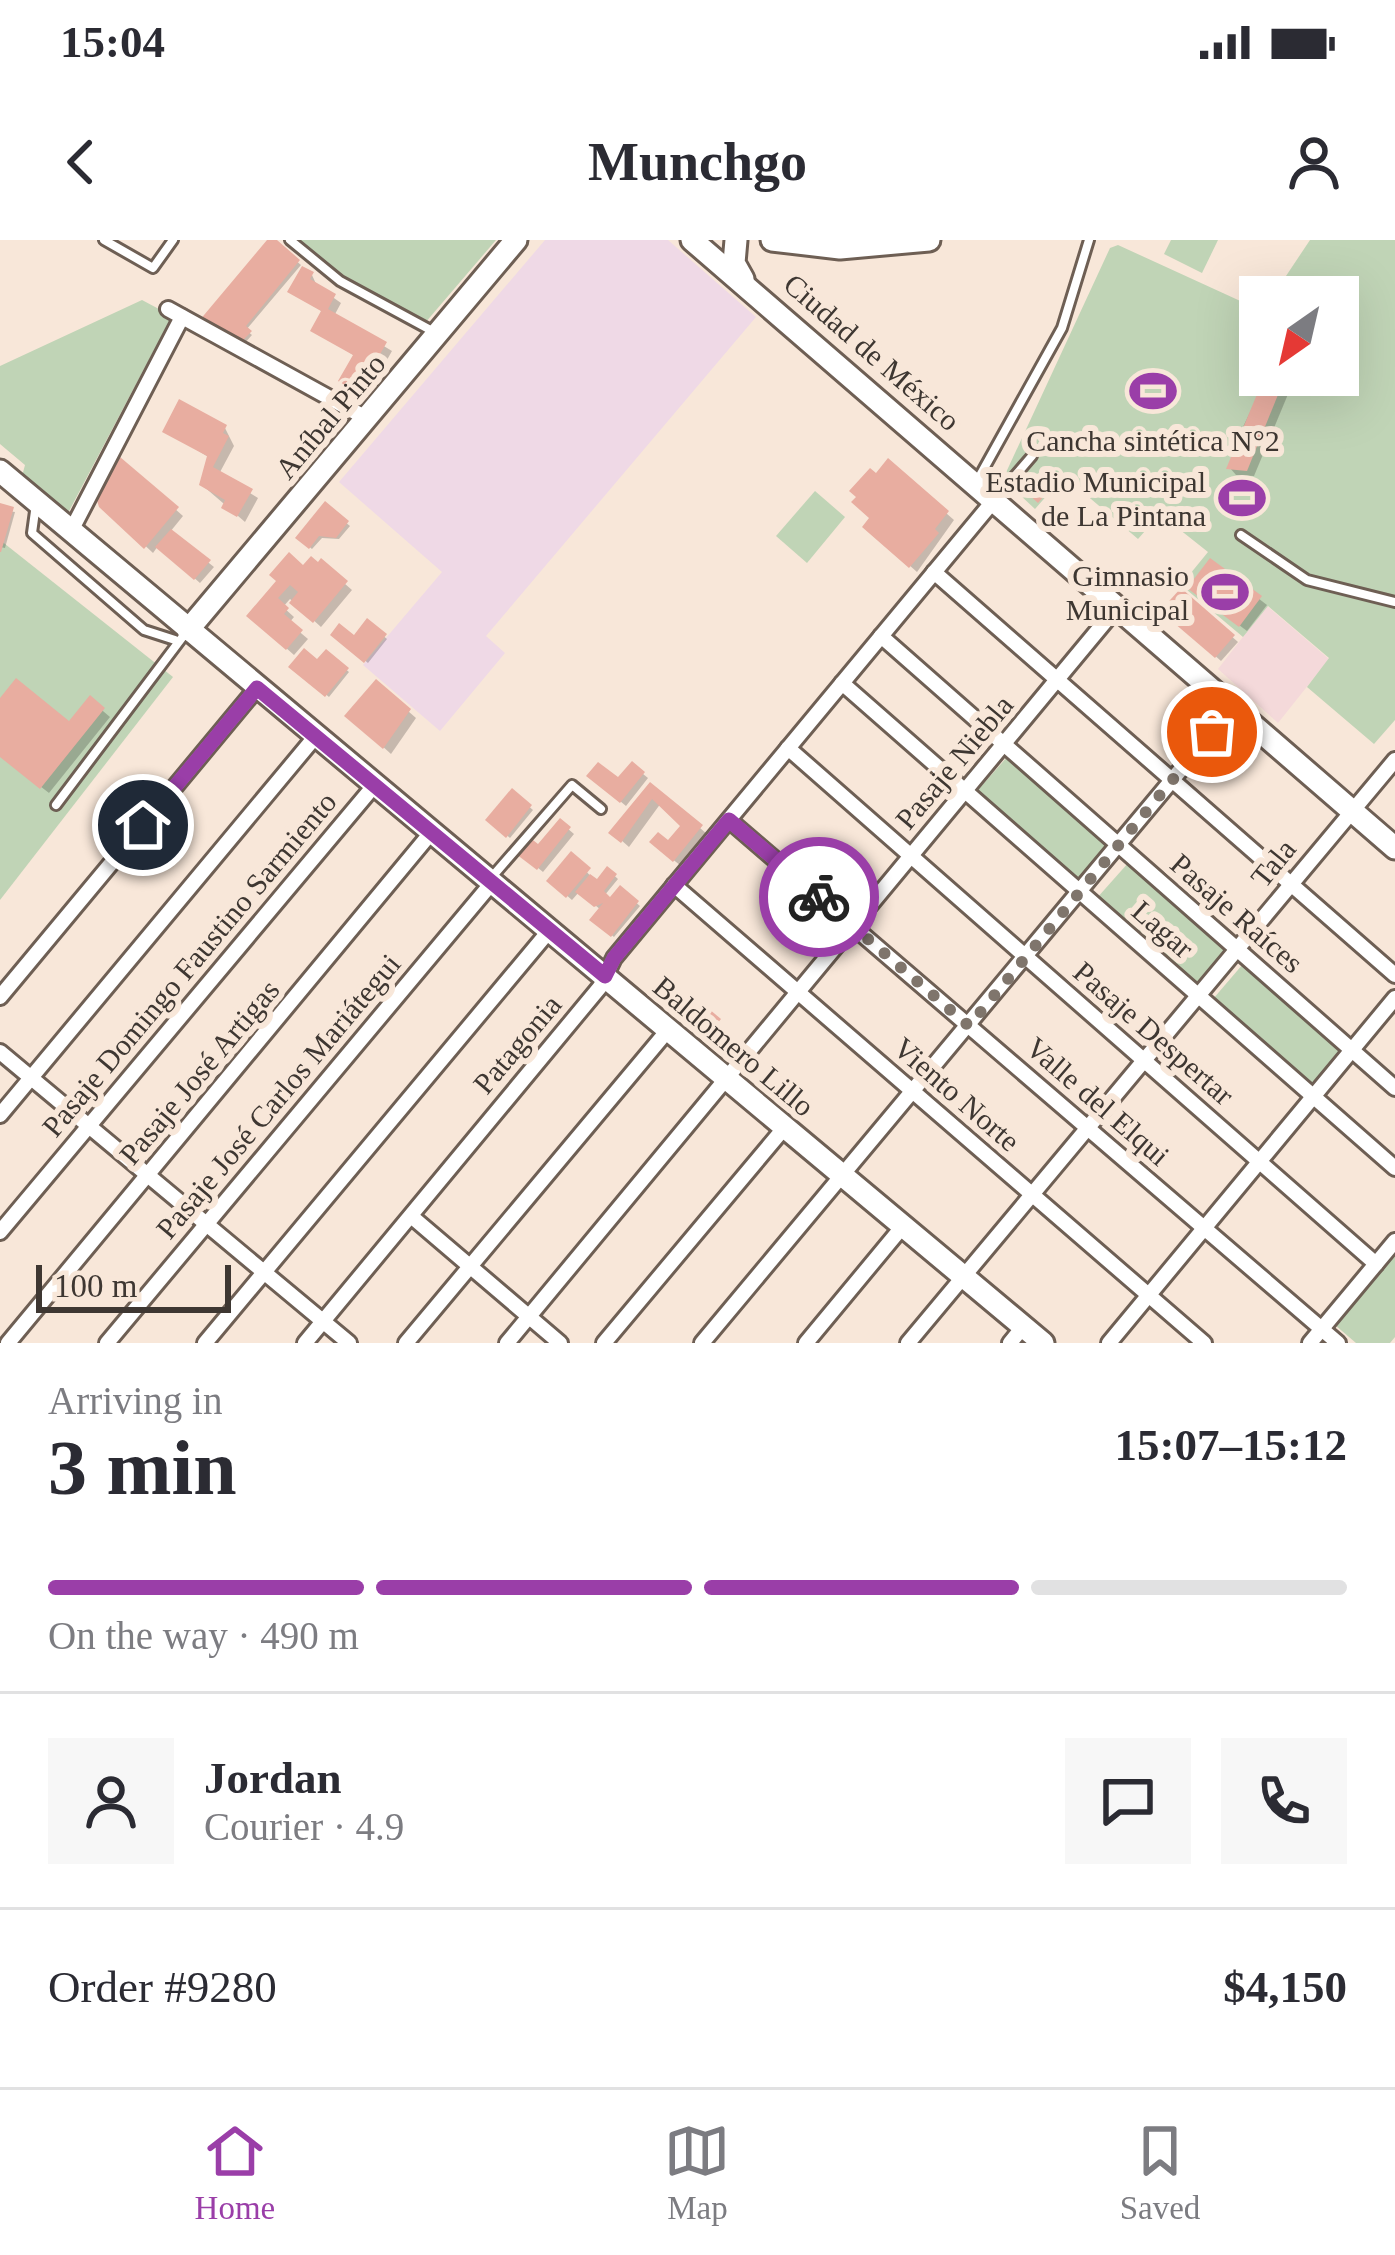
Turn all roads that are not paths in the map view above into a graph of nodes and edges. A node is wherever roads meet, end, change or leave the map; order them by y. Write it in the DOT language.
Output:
graph roads {
  1 [pos="104,240"];
  2 [pos="127,240"];
  3 [pos="172,240"];
  4 [pos="290,240"];
  5 [pos="516,240"];
  6 [pos="692,240"];
  7 [pos="736,240"];
  8 [pos="772,240"];
  9 [pos="929,240"];
  10 [pos="1089,240"];
  11 [pos="121,250"];
  12 [pos="743,280"];
  13 [pos="438,334"];
  14 [pos="366,418"];
  15 [pos="1032,456"];
  16 [pos="1,473"];
  17 [pos="976,482"];
  18 [pos="995,499"];
  19 [pos="36,502"];
  20 [pos="71,531"];
  21 [pos="1241,535"];
  22 [pos="934,572"];
  23 [pos="1395,602"];
  24 [pos="1118,606"];
  25 [pos="182,635"];
  26 [pos="881,636"];
  27 [pos="1057,680"];
  28 [pos="842,683"];
  29 [pos="257,688"];
  30 [pos="1233,707"];
  31 [pos="315,737"];
  32 [pos="1004,744"];
  33 [pos="788,748"];
  34 [pos="1395,760"];
  35 [pos="1172,781"];
  36 [pos="374,787"];
  37 [pos="965,791"];
  38 [pos="56,805"];
  39 [pos="601,808"];
  40 [pos="1352,810"];
  41 [pos="729,820"];
  42 [pos="430,834"];
  43 [pos="1119,845"];
  44 [pos="1395,848"];
  45 [pos="911,856"];
  46 [pos="489,883"];
  47 [pos="1291,884"];
  48 [pos="674,886"];
  49 [pos="1080,892"];
  50 [pos="853,926"];
  51 [pos="549,932"];
  52 [pos="1237,949"];
  53 [pos="1026,957"];
  54 [pos="1395,975"];
  55 [pos="605,976"];
  56 [pos="798,993"];
  57 [pos="1198,995"];
  58 [pos="0,997"];
  59 [pos="1395,998"];
  60 [pos="969,1026"];
  61 [pos="668,1030"];
  62 [pos="1352,1050"];
  63 [pos="0,1052"];
  64 [pos="1144,1060"];
  65 [pos="734,1072"];
  66 [pos="31,1078"];
  67 [pos="1395,1088"];
  68 [pos="914,1092"];
  69 [pos="1313,1096"];
  70 [pos="0,1115"];
  71 [pos="89,1126"];
  72 [pos="785,1127"];
  73 [pos="1088,1128"];
  74 [pos="1259,1162"];
  75 [pos="1395,1168"];
  76 [pos="842,1175"];
  77 [pos="148,1176"];
  78 [pos="1032,1194"];
  79 [pos="411,1216"];
  80 [pos="206,1224"];
  81 [pos="903,1226"];
  82 [pos="1204,1228"];
  83 [pos="0,1232"];
  84 [pos="1395,1241"];
  85 [pos="1376,1264"];
  86 [pos="470,1266"];
  87 [pos="264,1272"];
  88 [pos="963,1277"];
  89 [pos="1149,1295"];
  90 [pos="530,1317"];
  91 [pos="323,1322"];
  92 [pos="1322,1329"];
  93 [pos="1017,1335"];
  94 [pos="8,1343"];
  95 [pos="107,1343"];
  96 [pos="205,1343"];
  97 [pos="305,1343"];
  98 [pos="349,1343"];
  99 [pos="406,1343"];
  100 [pos="507,1343"];
  101 [pos="560,1343"];
  102 [pos="604,1343"];
  103 [pos="702,1343"];
  104 [pos="806,1343"];
  105 [pos="908,1343"];
  106 [pos="1042,1343"];
  107 [pos="1109,1343"];
  108 [pos="1204,1343"];
  109 [pos="1310,1343"];
  110 [pos="1338,1343"];
  1 -- 11 [label="lane"];
  2 -- 11 [label="lane"];
  3 -- 11 [label="lane"];
  4 -- 13 [label="lane"];
  5 -- 13 [label="street, Aníbal Pinto"];
  6 -- 12 [label="street, Ciudad de México"];
  7 -- 12 [label="street, Ciudad de México"];
  8 -- 9 [label="street"];
  10 -- 17 [label="lane"];
  12 -- 17 [label="street, Ciudad de México"];
  13 -- 14 [label="street, Aníbal Pinto"];
  14 -- 20 [label="street"];
  14 -- 25 [label="street, Aníbal Pinto"];
  15 -- 18 [label="lane"];
  16 -- 19 [label="street, Baldomero Lillo"];
  17 -- 18 [label="street, Ciudad de México"];
  18 -- 22 [label="street, Patagonia"];
  18 -- 24 [label="street, Ciudad de México"];
  19 -- 20 [label="street, Baldomero Lillo"];
  19 -- 25 [label="lane"];
  20 -- 25 [label="street, Baldomero Lillo"];
  21 -- 23 [label="lane"];
  22 -- 26 [label="street, Patagonia"];
  22 -- 27 [label="street"];
  24 -- 27 [label="street, Pasaje Niebla"];
  24 -- 30 [label="street, Ciudad de México"];
  25 -- 29 [label="street, Baldomero Lillo"];
  25 -- 38 [label="lane"];
  26 -- 28 [label="street, Patagonia"];
  26 -- 32 [label="street, Pasaje Raíces"];
  27 -- 32 [label="street, Pasaje Niebla"];
  27 -- 35 [label="street"];
  28 -- 33 [label="street, Patagonia"];
  28 -- 37 [label="street, Lagar"];
  29 -- 31 [label="street, Baldomero Lillo"];
  29 -- 58 [label="street"];
  30 -- 35 [label="street"];
  30 -- 40 [label="street, Ciudad de México"];
  31 -- 36 [label="street, Baldomero Lillo"];
  31 -- 66 [label="street"];
  32 -- 37 [label="street, Pasaje Niebla"];
  32 -- 43 [label="street, Pasaje Raíces"];
  33 -- 41 [label="street, Patagonia"];
  33 -- 45 [label="street, Pasaje Despertar"];
  34 -- 40 [label="street, Tala"];
  35 -- 43 [label="street"];
  35 -- 47 [label="street"];
  36 -- 42 [label="street, Baldomero Lillo"];
  36 -- 71 [label="street, Pasaje Domingo Faustino Sarmiento"];
  37 -- 45 [label="street, Pasaje Niebla"];
  37 -- 49 [label="street, Lagar"];
  39 -- 46 [label="lane"];
  40 -- 44 [label="street, Ciudad de México"];
  40 -- 47 [label="street, Tala"];
  41 -- 48 [label="street, Patagonia"];
  41 -- 50 [label="street, Valle del Elqui"];
  42 -- 46 [label="street, Baldomero Lillo"];
  42 -- 77 [label="street, Pasaje José Artigas"];
  43 -- 49 [label="street"];
  43 -- 52 [label="street, Pasaje Raíces"];
  45 -- 50 [label="street, Pasaje Niebla"];
  45 -- 53 [label="street, Pasaje Despertar"];
  46 -- 51 [label="street, Baldomero Lillo"];
  46 -- 80 [label="street, Pasaje José Carlos Mariátegui"];
  47 -- 52 [label="street, Tala"];
  47 -- 54 [label="street"];
  48 -- 55 [label="street, Patagonia"];
  48 -- 56 [label="street, Viento Norte"];
  49 -- 53 [label="street"];
  49 -- 57 [label="street, Lagar"];
  50 -- 56 [label="street, Pasaje Niebla"];
  50 -- 60 [label="street, Valle del Elqui"];
  51 -- 55 [label="street, Baldomero Lillo"];
  51 -- 87 [label="street"];
  52 -- 57 [label="street, Tala"];
  52 -- 62 [label="street, Pasaje Raíces"];
  53 -- 60 [label="street"];
  53 -- 64 [label="street, Pasaje Despertar"];
  55 -- 61 [label="street, Baldomero Lillo"];
  55 -- 79 [label="street, Patagonia"];
  56 -- 65 [label="street, Pasaje Niebla"];
  56 -- 68 [label="street, Viento Norte"];
  57 -- 64 [label="street, Tala"];
  57 -- 69 [label="street, Lagar"];
  59 -- 62 [label="street"];
  60 -- 68 [label="street"];
  60 -- 73 [label="street, Valle del Elqui"];
  61 -- 65 [label="street, Baldomero Lillo"];
  61 -- 86 [label="street"];
  62 -- 67 [label="street, Pasaje Raíces"];
  62 -- 69 [label="street"];
  63 -- 66 [label="street"];
  64 -- 73 [label="street, Tala"];
  64 -- 74 [label="street, Pasaje Despertar"];
  65 -- 72 [label="street, Baldomero Lillo"];
  65 -- 90 [label="street, Pasaje Niebla"];
  66 -- 70 [label="street"];
  66 -- 71 [label="street"];
  68 -- 76 [label="street"];
  68 -- 78 [label="street, Viento Norte"];
  69 -- 74 [label="street"];
  69 -- 75 [label="street, Lagar"];
  71 -- 77 [label="street"];
  71 -- 83 [label="street, Pasaje Domingo Faustino Sarmiento"];
  72 -- 76 [label="street, Baldomero Lillo"];
  72 -- 102 [label="street"];
  73 -- 78 [label="street, Tala"];
  73 -- 82 [label="street, Valle del Elqui"];
  74 -- 82 [label="street"];
  74 -- 85 [label="street, Pasaje Despertar"];
  76 -- 81 [label="street, Baldomero Lillo"];
  76 -- 103 [label="street"];
  77 -- 80 [label="street"];
  77 -- 94 [label="street, Pasaje José Artigas"];
  78 -- 88 [label="street, Tala"];
  78 -- 89 [label="street, Viento Norte"];
  79 -- 86 [label="street"];
  79 -- 91 [label="street, Patagonia"];
  80 -- 87 [label="street"];
  80 -- 95 [label="street, Pasaje José Carlos Mariátegui"];
  81 -- 88 [label="street, Baldomero Lillo"];
  81 -- 104 [label="street"];
  82 -- 89 [label="street"];
  82 -- 92 [label="street, Valle del Elqui"];
  84 -- 85 [label="street"];
  85 -- 92 [label="street"];
  86 -- 90 [label="street"];
  86 -- 99 [label="street"];
  87 -- 91 [label="street"];
  87 -- 96 [label="street"];
  88 -- 93 [label="street, Baldomero Lillo"];
  88 -- 105 [label="street, Tala"];
  89 -- 107 [label="street"];
  89 -- 108 [label="street, Viento Norte"];
  90 -- 100 [label="street, Pasaje Niebla"];
  90 -- 101 [label="street"];
  91 -- 97 [label="street, Patagonia"];
  91 -- 98 [label="street"];
  92 -- 109 [label="street"];
  92 -- 110 [label="street, Valle del Elqui"];
  93 -- 106 [label="street, Baldomero Lillo"];
}
